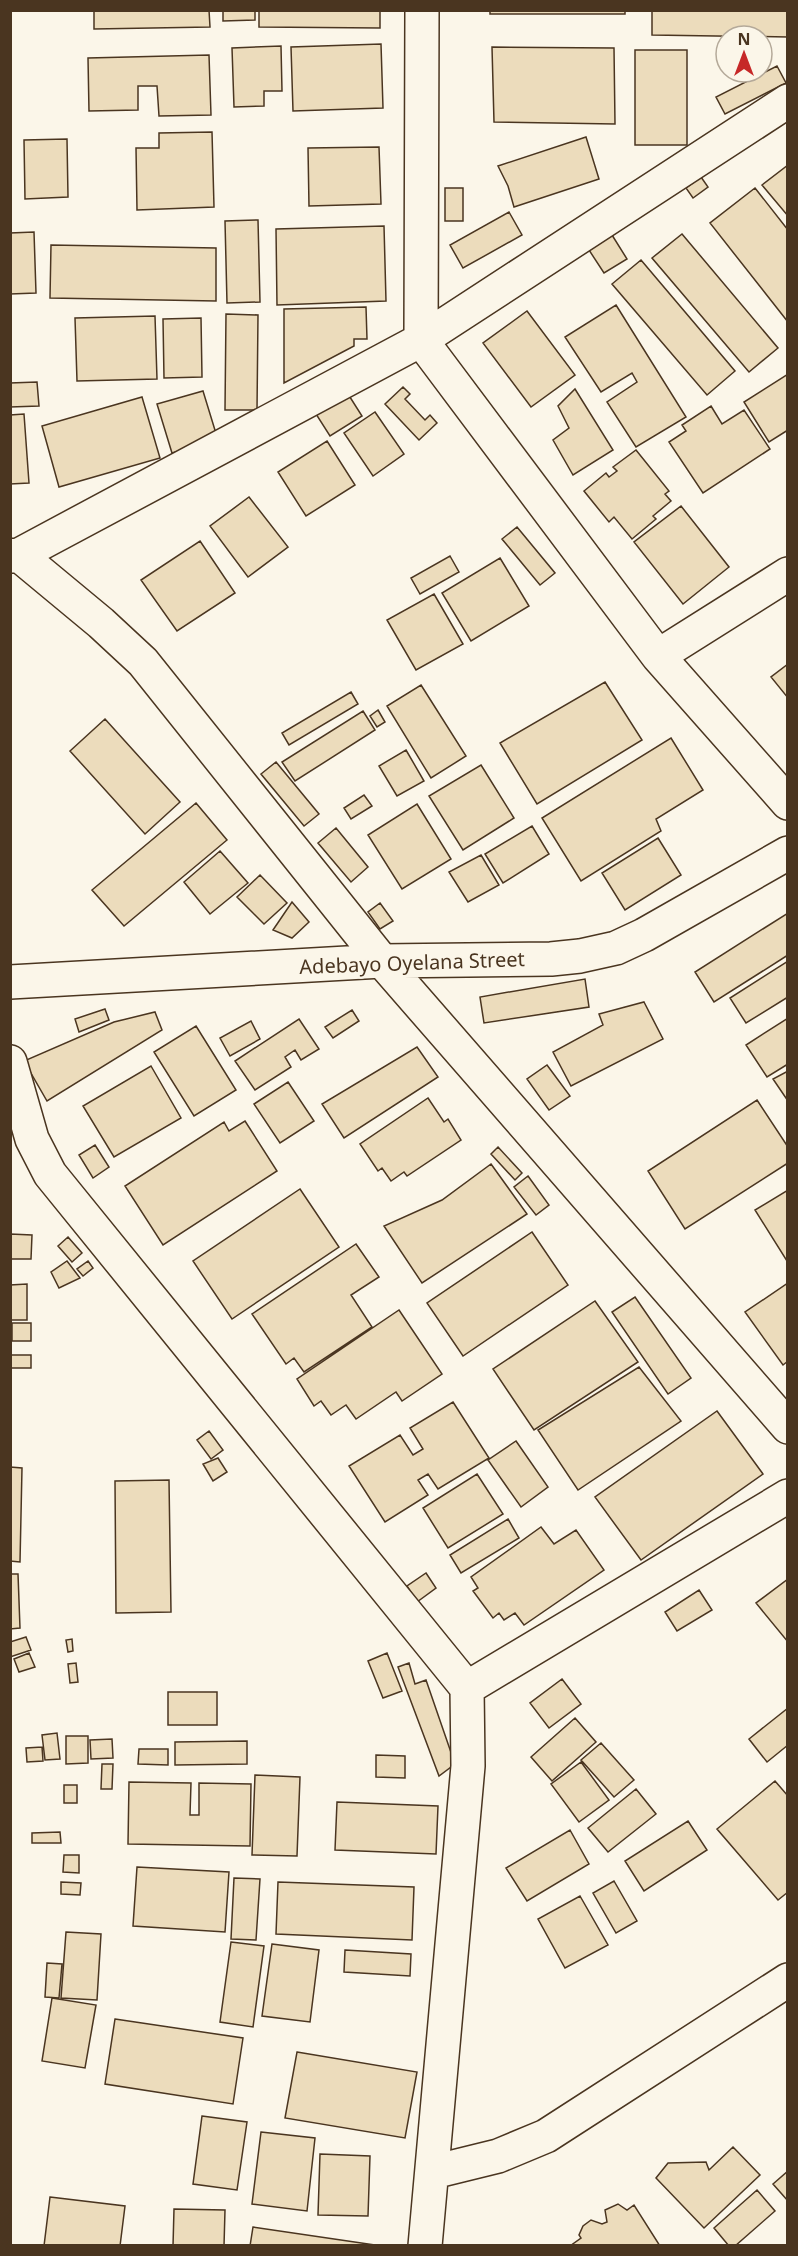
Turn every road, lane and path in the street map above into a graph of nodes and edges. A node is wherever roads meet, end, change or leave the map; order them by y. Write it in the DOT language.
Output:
graph roads {
  1 [pos="422,10"];
  2 [pos="788,101"];
  3 [pos="421,340"];
  4 [pos="15,556"];
  5 [pos="788,574"];
  6 [pos="658,656"];
  7 [pos="788,803"];
  8 [pos="788,853"];
  9 [pos="382,961"];
  10 [pos="10,982"];
  11 [pos="10,1062"];
  12 [pos="788,1427"];
  13 [pos="788,1496"];
  14 [pos="467,1688"];
  15 [pos="788,1980"];
  16 [pos="433,2172"];
  17 [pos="425,2246"];
  1 -- 3 [label="street"];
  2 -- 3 [label="street"];
  3 -- 4 [label="street"];
  3 -- 6 [label="street"];
  4 -- 9 [label="street"];
  5 -- 6 [label="street"];
  6 -- 7 [label="street"];
  8 -- 9 [label="street, Adebayo Oyelana Street"];
  9 -- 10 [label="street, Adebayo Oyelana Street"];
  9 -- 12 [label="street"];
  11 -- 14 [label="street"];
  13 -- 14 [label="street"];
  14 -- 16 [label="street"];
  15 -- 16 [label="street"];
  16 -- 17 [label="street"];
}
